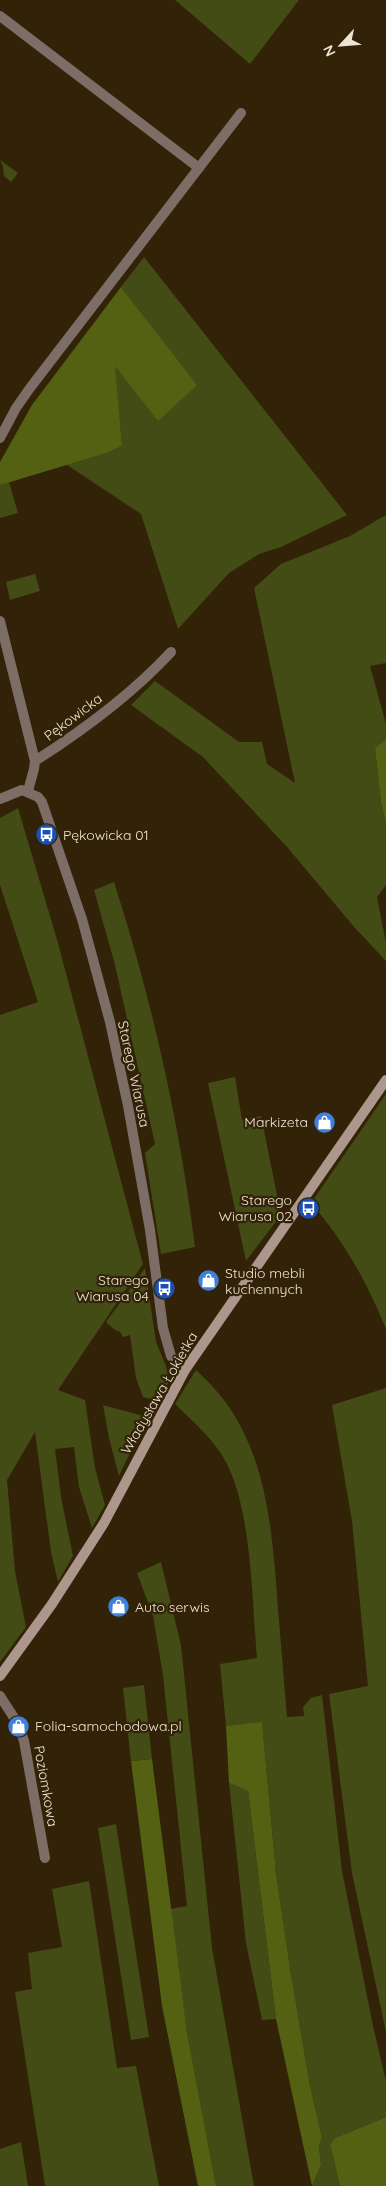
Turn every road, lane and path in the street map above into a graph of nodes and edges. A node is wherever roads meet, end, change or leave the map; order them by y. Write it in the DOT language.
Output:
graph roads {
  1 [pos="0,16"];
  2 [pos="241,113"];
  3 [pos="199,168"];
  4 [pos="0,438"];
  5 [pos="0,621"];
  6 [pos="171,652"];
  7 [pos="34,761"];
  8 [pos="28,791"];
  9 [pos="0,799"];
  10 [pos="386,1080"];
  11 [pos="185,1370"];
  12 [pos="0,1676"];
  13 [pos="0,1696"];
  14 [pos="44,1858"];
  1 -- 3 [label="street"];
  2 -- 3 [label="street"];
  3 -- 4 [label="street"];
  5 -- 7 [label="street"];
  6 -- 7 [label="street, Pękowicka"];
  7 -- 8 [label="street"];
  8 -- 9 [label="street"];
  8 -- 11 [label="street, Starego Wiarusa"];
  10 -- 11 [label="street, Władysława Łokietka"];
  11 -- 12 [label="street, Władysława Łokietka"];
  13 -- 14 [label="street, Poziomkowa"];
}
